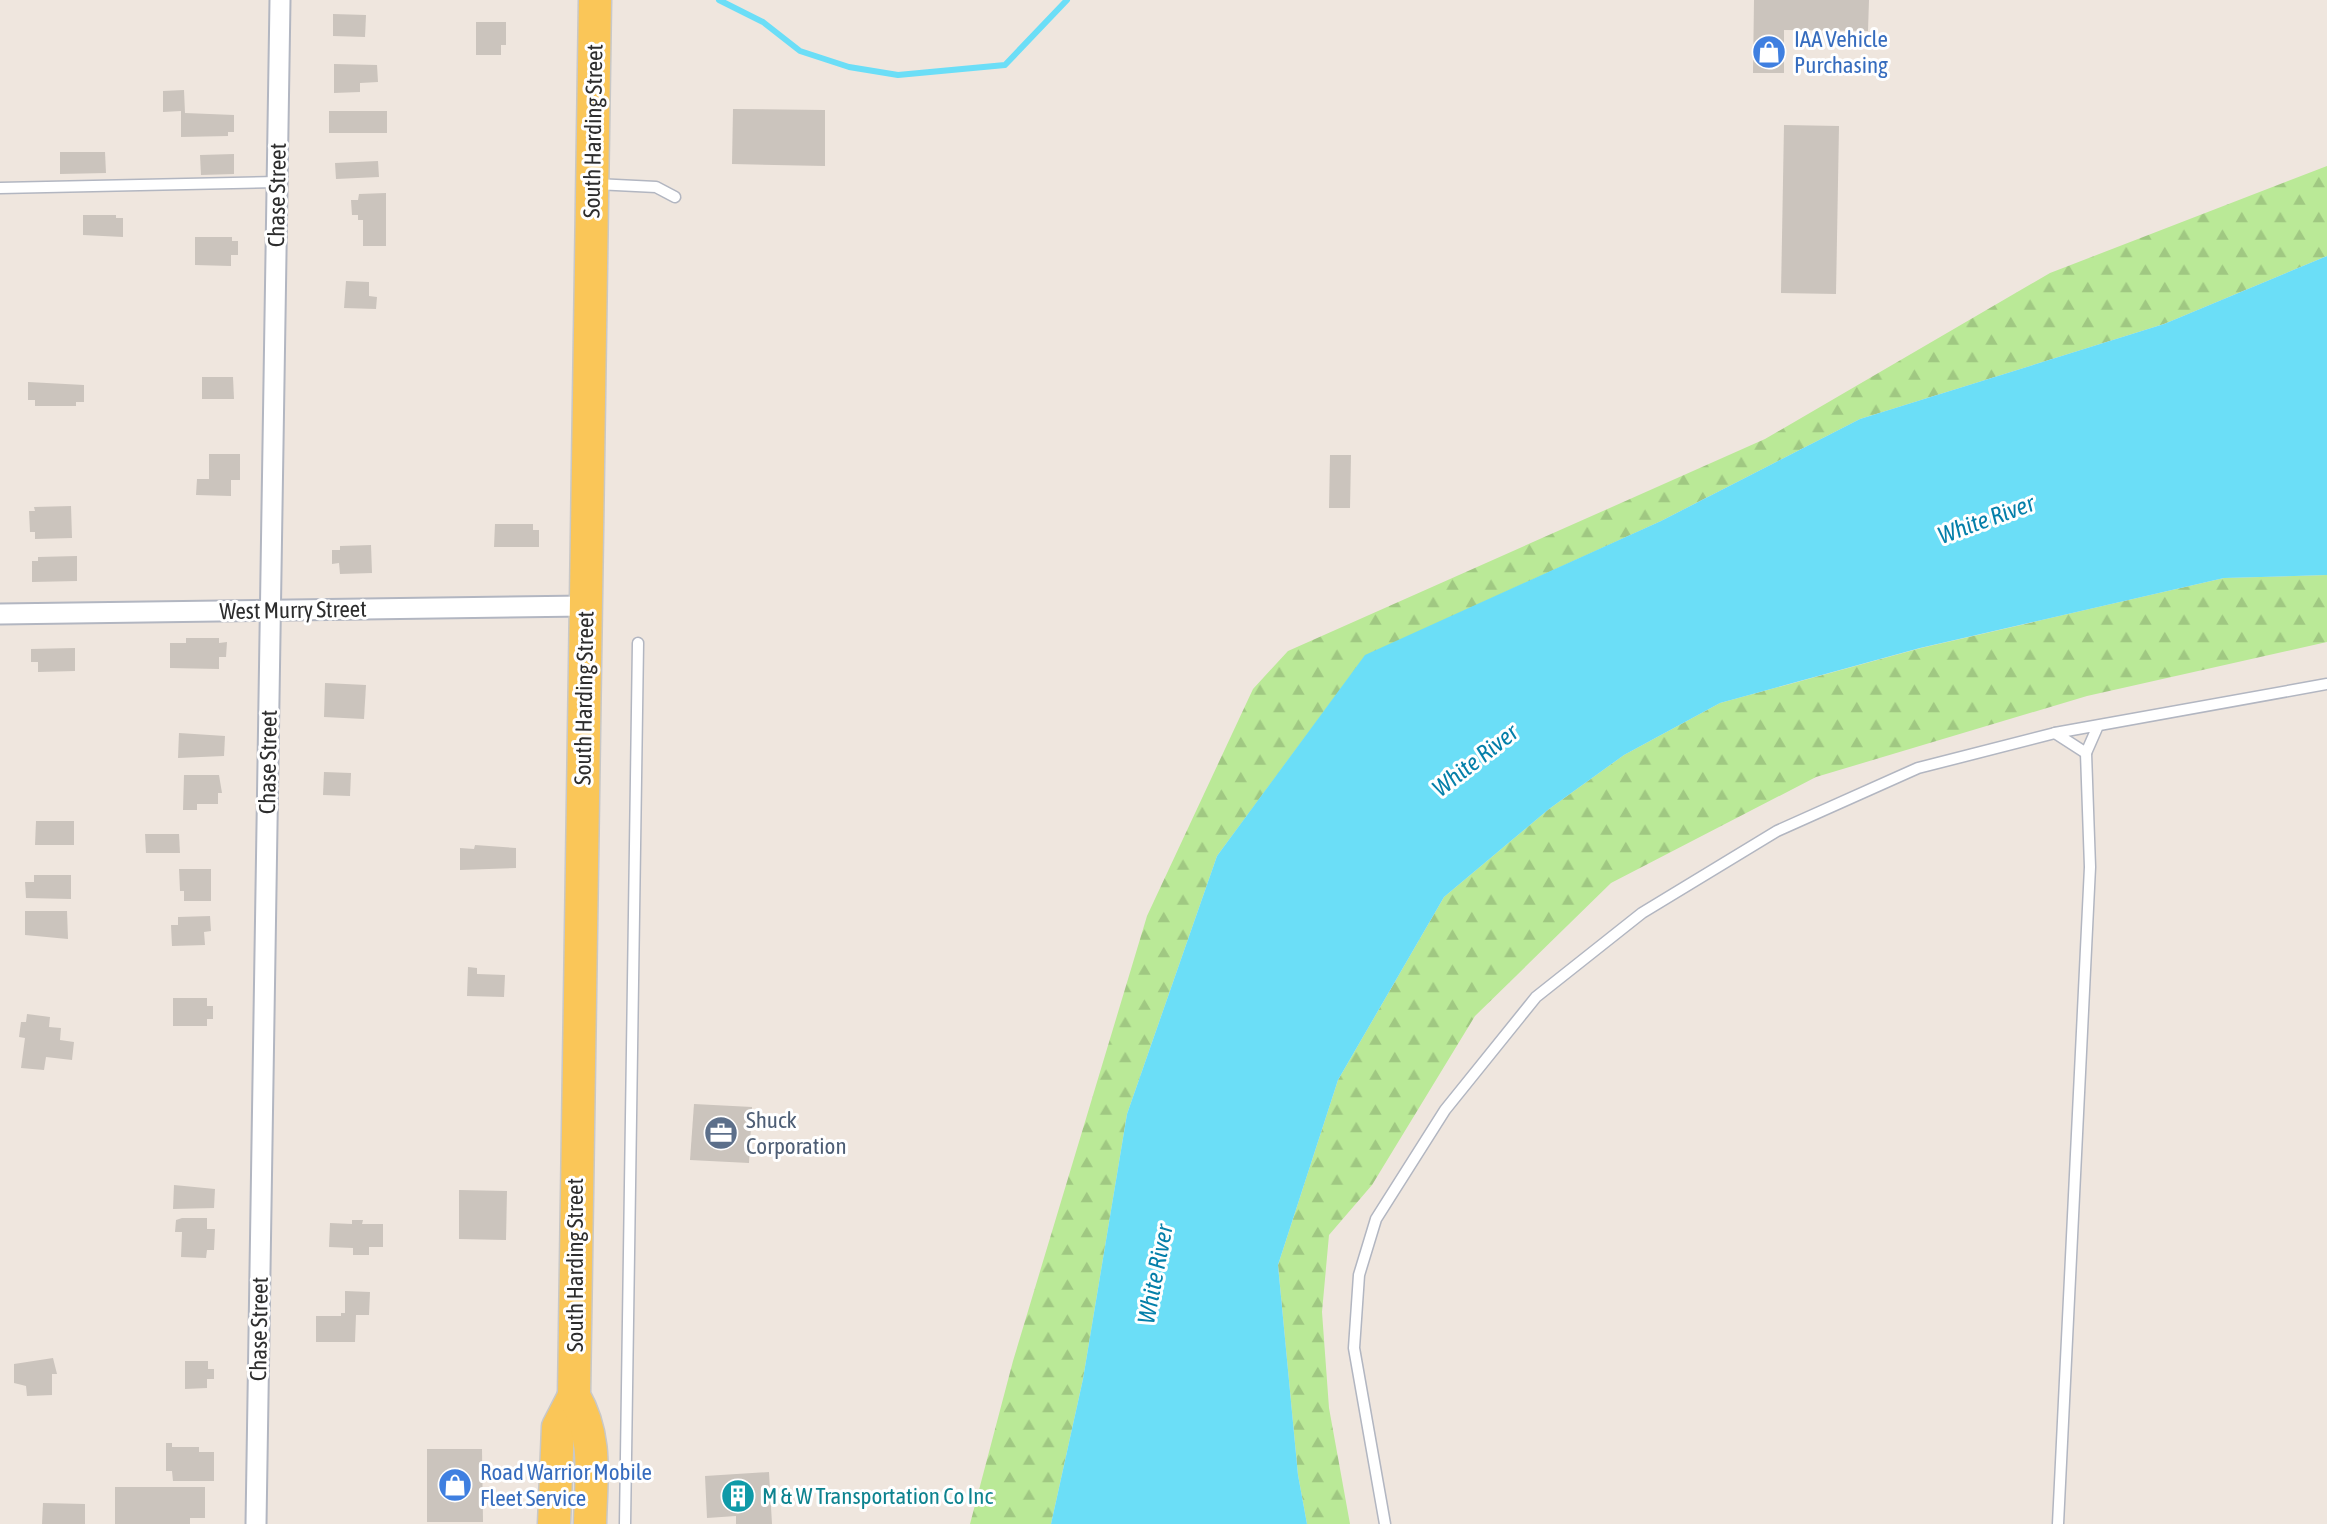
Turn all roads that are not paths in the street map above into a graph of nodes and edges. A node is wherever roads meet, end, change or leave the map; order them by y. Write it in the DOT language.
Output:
graph roads {
  1 [pos="280,0"];
  2 [pos="595,0"];
  3 [pos="277,182"];
  4 [pos="592,184"];
  5 [pos="0,188"];
  6 [pos="675,197"];
  7 [pos="585,606"];
  8 [pos="270,611"];
  9 [pos="0,614"];
  10 [pos="638,643"];
  11 [pos="2327,684"];
  12 [pos="2098,728"];
  13 [pos="2055,733"];
  14 [pos="2086,753"];
  15 [pos="574,1396"];
  16 [pos="256,1524"];
  17 [pos="554,1524"];
  18 [pos="590,1524"];
  19 [pos="625,1524"];
  20 [pos="1385,1524"];
  21 [pos="2058,1524"];
  1 -- 3 [label="street, Chase Street"];
  2 -- 4 [label="main road, South Harding Street"];
  3 -- 5 [label="lane"];
  3 -- 8 [label="street, Chase Street"];
  4 -- 6 [label="lane"];
  4 -- 7 [label="main road, South Harding Street"];
  7 -- 8 [label="street, West Murry Street"];
  7 -- 15 [label="main road, South Harding Street"];
  8 -- 9 [label="street, West Murry Street"];
  8 -- 16 [label="street, Chase Street"];
  10 -- 19 [label="lane"];
  11 -- 12 [label="lane"];
  12 -- 13 [label="lane"];
  12 -- 14 [label="lane"];
  13 -- 14 [label="lane"];
  13 -- 20 [label="lane"];
  14 -- 21 [label="lane"];
  15 -- 17 [label="main road"];
  15 -- 18 [label="main road"];
}
